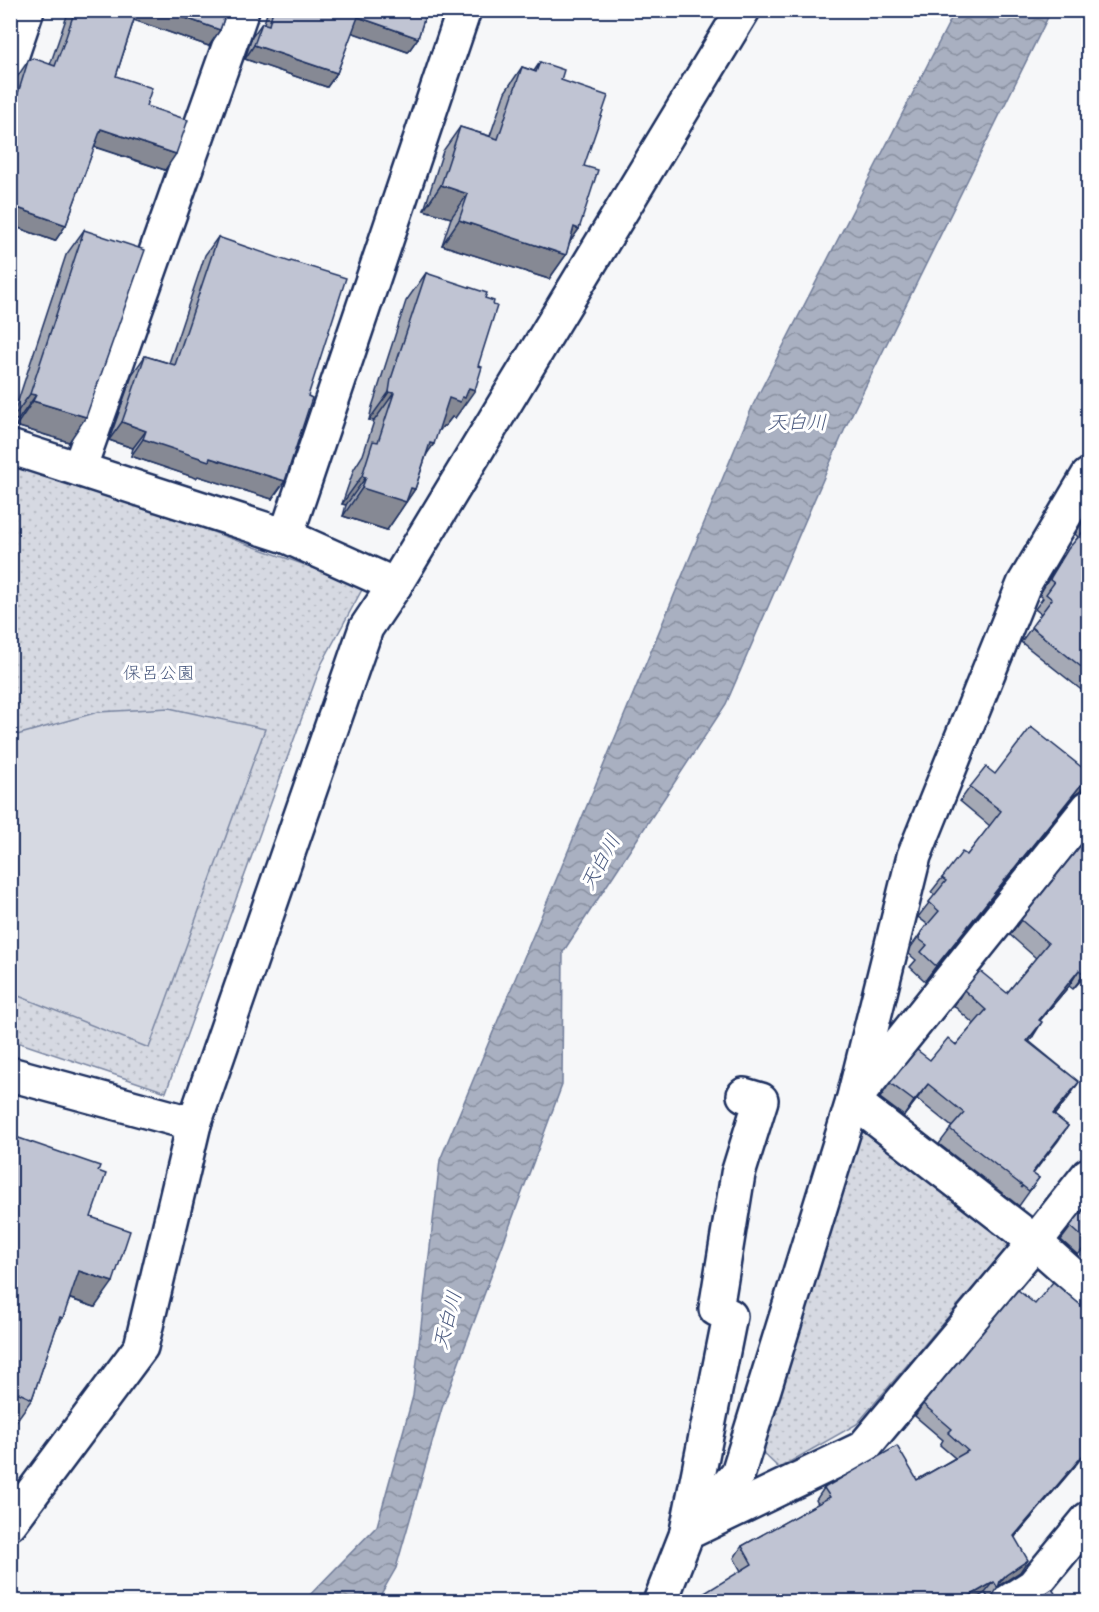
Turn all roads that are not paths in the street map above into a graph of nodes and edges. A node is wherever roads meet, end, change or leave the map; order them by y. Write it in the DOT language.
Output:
graph roads {
  1 [pos="27,10"];
  2 [pos="242,10"];
  3 [pos="464,10"];
  4 [pos="742,10"];
  5 [pos="10,60"];
  6 [pos="10,447"];
  7 [pos="79,469"];
  8 [pos="1089,476"];
  9 [pos="286,537"];
  10 [pos="395,585"];
  11 [pos="1089,808"];
  12 [pos="10,1074"];
  13 [pos="744,1095"];
  14 [pos="853,1101"];
  15 [pos="194,1124"];
  16 [pos="1089,1175"];
  17 [pos="1035,1242"];
  18 [pos="1089,1289"];
  19 [pos="1089,1519"];
  20 [pos="10,1523"];
  21 [pos="687,1533"];
  22 [pos="660,1602"];
  23 [pos="1008,1602"];
  1 -- 5 [label="street"];
  2 -- 7 [label="street"];
  3 -- 9 [label="street"];
  4 -- 10 [label="street"];
  6 -- 7 [label="street"];
  7 -- 9 [label="street"];
  8 -- 14 [label="street"];
  9 -- 10 [label="street"];
  10 -- 15 [label="street"];
  11 -- 14 [label="street"];
  12 -- 15 [label="street"];
  13 -- 21 [label="street"];
  14 -- 17 [label="street"];
  14 -- 21 [label="street"];
  15 -- 20 [label="street"];
  16 -- 17 [label="street"];
  17 -- 18 [label="street"];
  17 -- 21 [label="street"];
  19 -- 23 [label="street"];
  21 -- 22 [label="street"];
}
